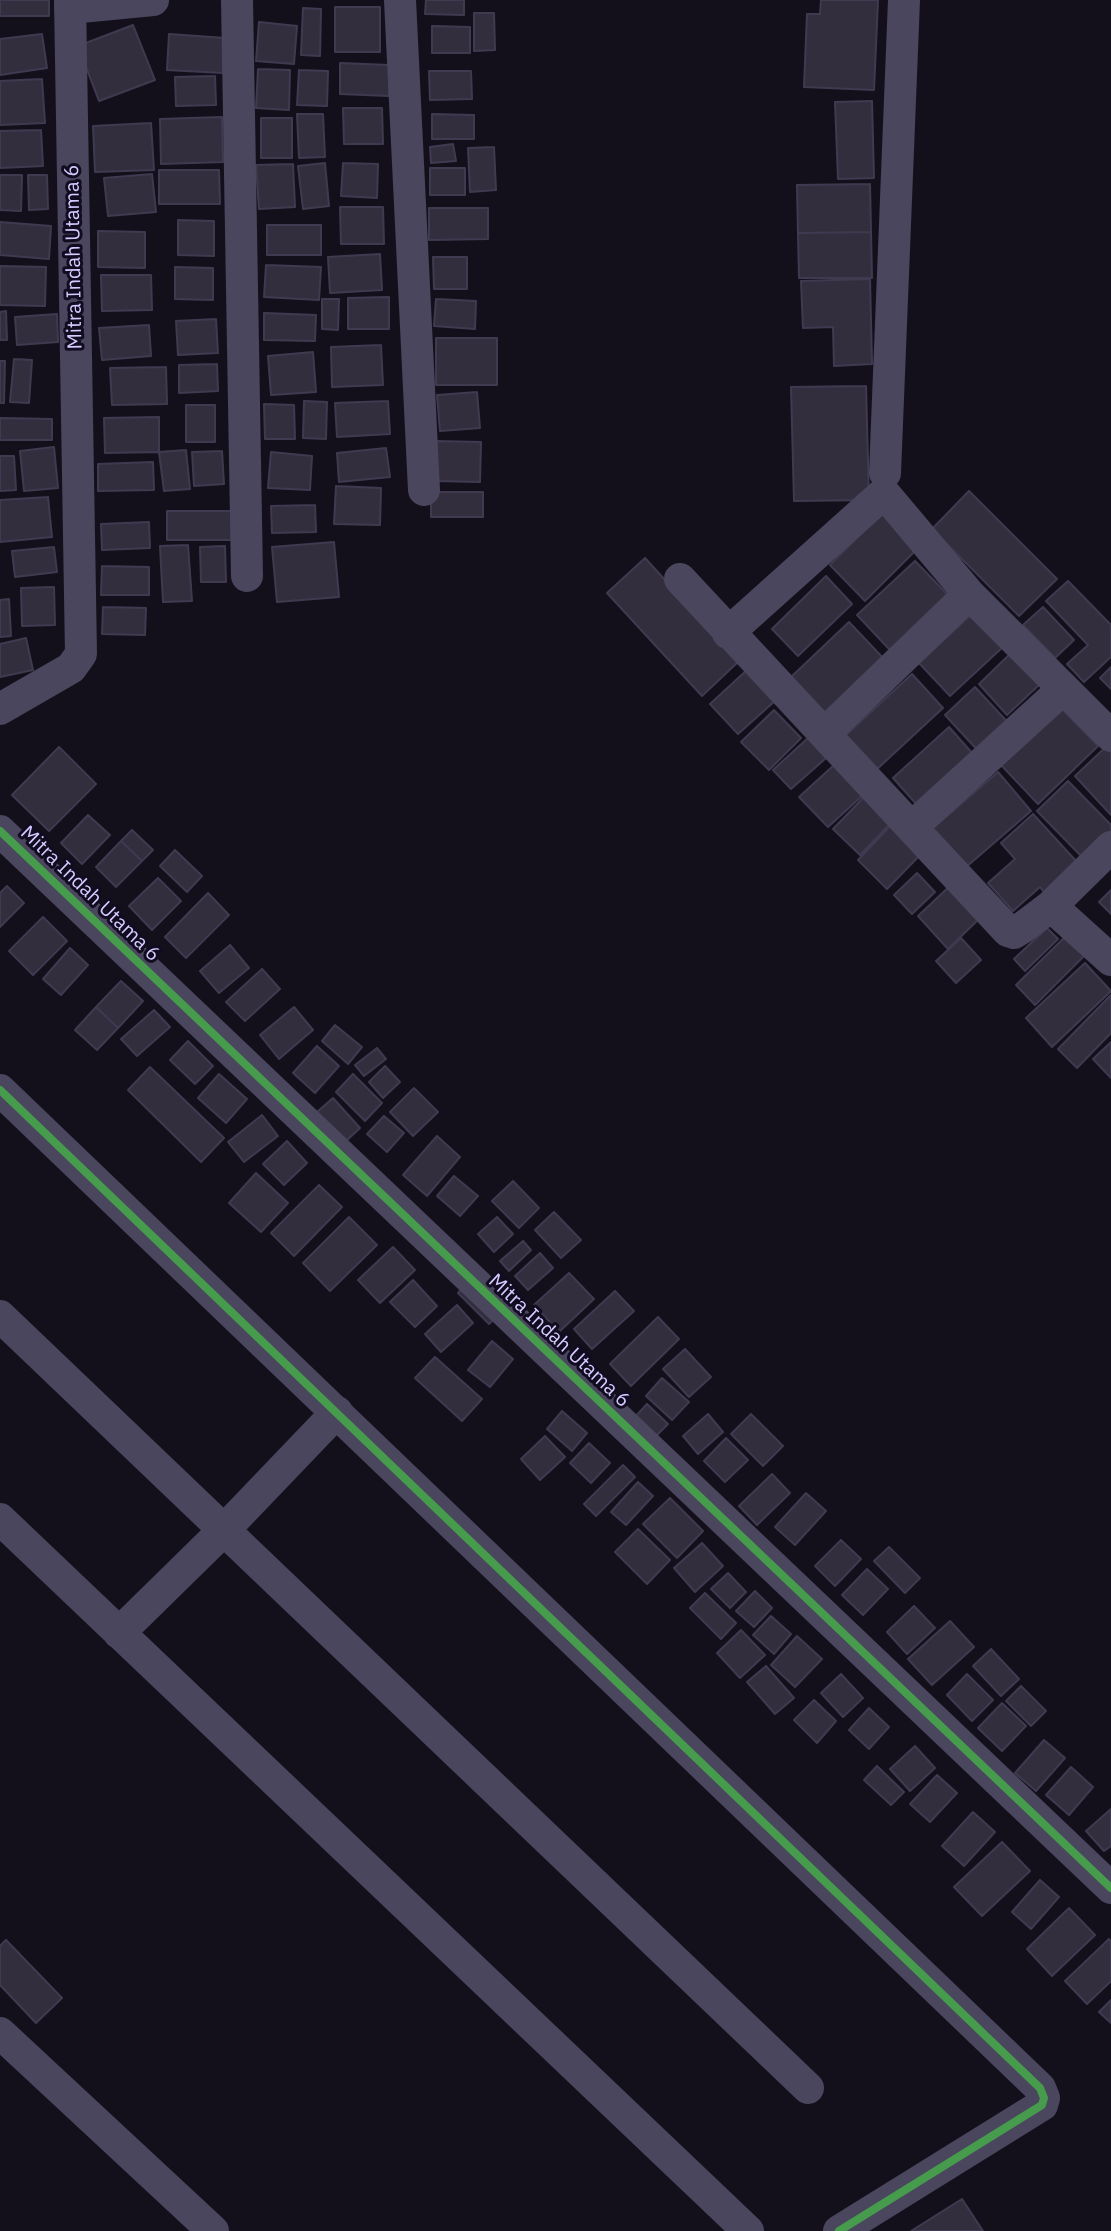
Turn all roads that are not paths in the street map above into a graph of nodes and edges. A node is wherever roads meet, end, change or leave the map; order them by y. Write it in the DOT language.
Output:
graph roads {
  1 [pos="153,0"];
  2 [pos="237,0"];
  3 [pos="400,0"];
  4 [pos="904,0"];
  5 [pos="70,4"];
  6 [pos="885,473"];
  7 [pos="424,490"];
  8 [pos="247,576"];
  9 [pos="680,579"];
  10 [pos="969,594"];
  11 [pos="728,633"];
  12 [pos="1063,689"];
  13 [pos="0,709"];
  14 [pos="825,733"];
  15 [pos="1111,736"];
  16 [pos="912,827"];
  17 [pos="0,831"];
  18 [pos="1111,847"];
  19 [pos="1051,906"];
  20 [pos="1111,960"];
  21 [pos="0,1090"];
  22 [pos="0,1316"];
  23 [pos="337,1412"];
  24 [pos="0,1519"];
  25 [pos="224,1530"];
  26 [pos="119,1633"];
  27 [pos="1104,1880"];
  28 [pos="0,2033"];
  29 [pos="808,2088"];
  30 [pos="213,2231"];
  31 [pos="748,2231"];
  32 [pos="839,2231"];
  1 -- 5 [label="street"];
  2 -- 8 [label="street"];
  3 -- 7 [label="street"];
  4 -- 6 [label="street"];
  5 -- 13 [label="street, Mitra Indah Utama 6"];
  9 -- 11 [label="street"];
  10 -- 11 [label="street"];
  10 -- 12 [label="street"];
  10 -- 14 [label="street"];
  11 -- 14 [label="street"];
  12 -- 15 [label="street"];
  12 -- 16 [label="street"];
  14 -- 16 [label="street"];
  16 -- 19 [label="street"];
  17 -- 27 [label="street, Mitra Indah Utama 6"];
  18 -- 19 [label="street"];
  19 -- 20 [label="street"];
  21 -- 23 [label="street"];
  22 -- 25 [label="street"];
  23 -- 25 [label="street"];
  23 -- 32 [label="street"];
  24 -- 26 [label="street"];
  25 -- 26 [label="street"];
  25 -- 29 [label="street"];
  26 -- 31 [label="street"];
  28 -- 30 [label="street"];
}
